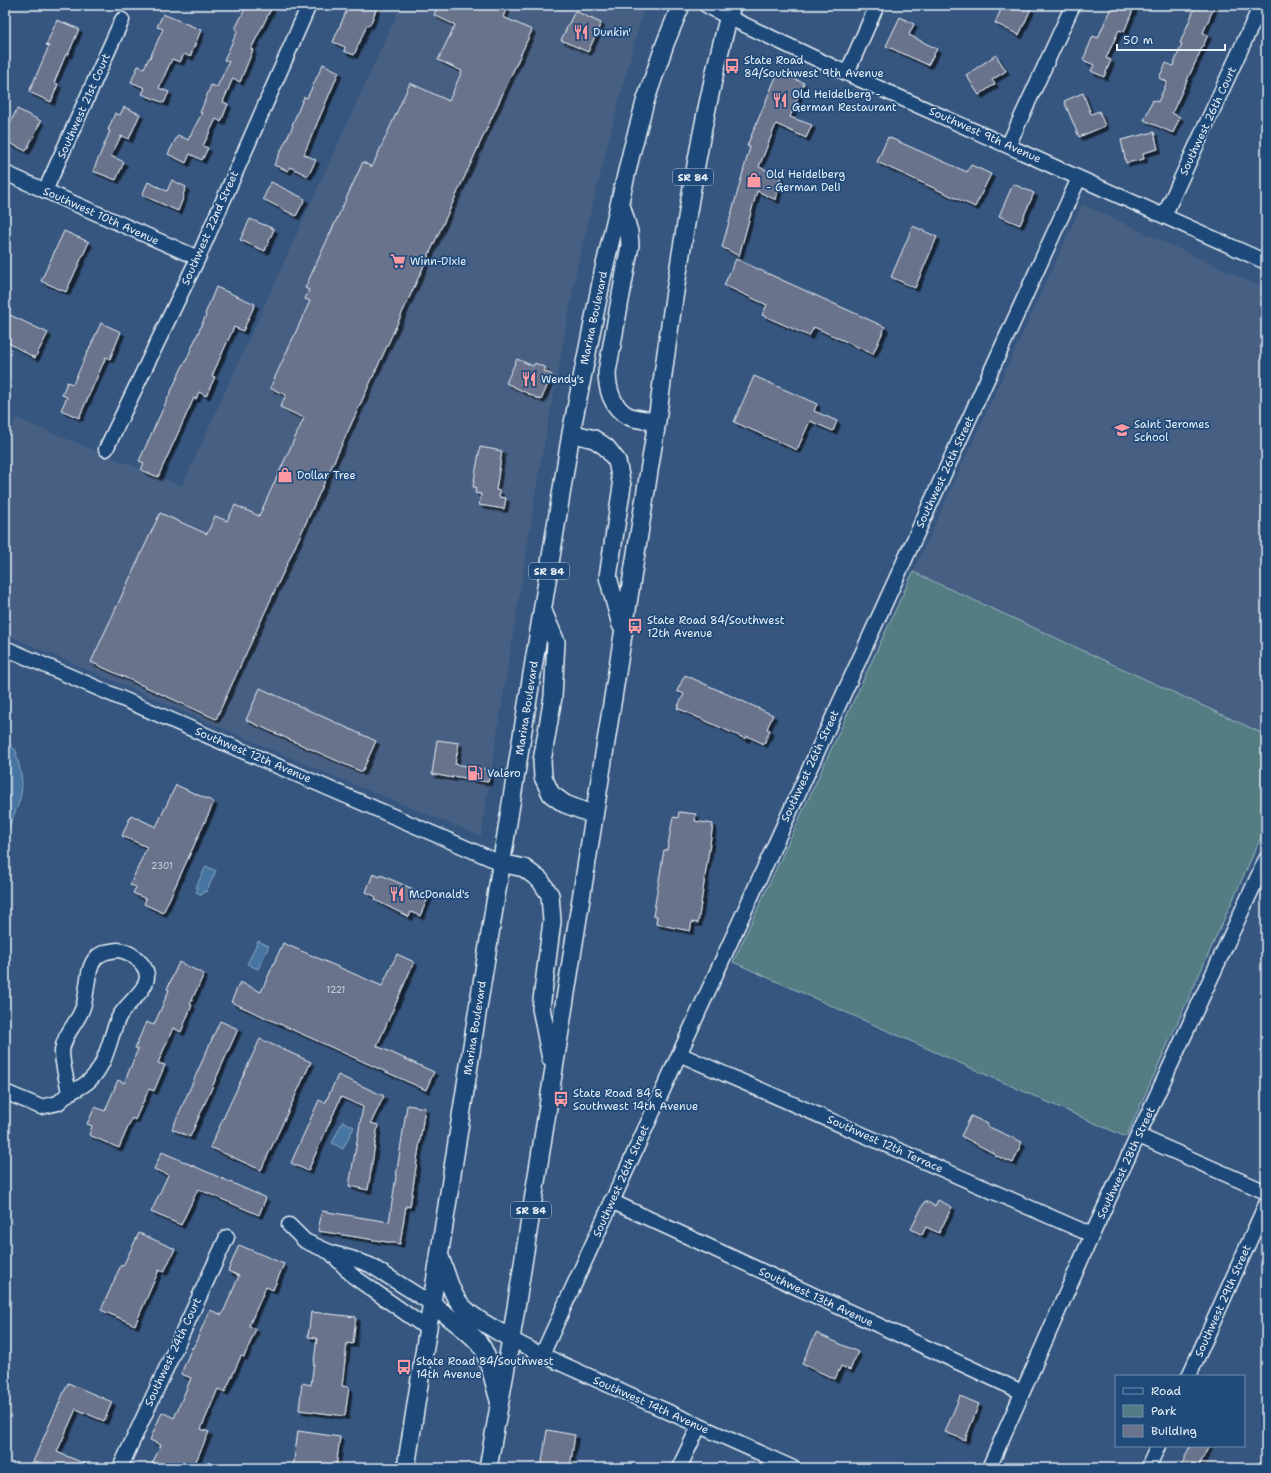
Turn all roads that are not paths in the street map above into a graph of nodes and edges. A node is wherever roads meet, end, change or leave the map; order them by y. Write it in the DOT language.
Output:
graph roads {
  1 [pos="309,5"];
  2 [pos="681,5"];
  3 [pos="706,5"];
  4 [pos="877,5"];
  5 [pos="1073,5"];
  6 [pos="1261,5"];
  7 [pos="727,9"];
  8 [pos="122,20"];
  9 [pos="847,73"];
  10 [pos="1008,146"];
  11 [pos="5,173"];
  12 [pos="1079,178"];
  13 [pos="45,191"];
  14 [pos="620,199"];
  15 [pos="1164,216"];
  16 [pos="198,258"];
  17 [pos="1266,262"];
  18 [pos="657,421"];
  19 [pos="571,433"];
  20 [pos="106,449"];
  21 [pos="543,611"];
  22 [pos="623,631"];
  23 [pos="5,648"];
  24 [pos="594,816"];
  25 [pos="1266,859"];
  26 [pos="501,863"];
  27 [pos="679,1054"];
  28 [pos="553,1071"];
  29 [pos="5,1092"];
  30 [pos="70,1093"];
  31 [pos="1139,1136"];
  32 [pos="1266,1192"];
  33 [pos="611,1201"];
  34 [pos="1266,1204"];
  35 [pos="289,1225"];
  36 [pos="1092,1235"];
  37 [pos="227,1237"];
  38 [pos="332,1254"];
  39 [pos="440,1256"];
  40 [pos="432,1304"];
  41 [pos="428,1329"];
  42 [pos="511,1338"];
  43 [pos="542,1355"];
  44 [pos="1189,1375"];
  45 [pos="1022,1392"];
  46 [pos="500,1404"];
  47 [pos="698,1426"];
  48 [pos="1158,1447"];
  49 [pos="120,1468"];
  50 [pos="406,1468"];
  51 [pos="488,1468"];
  52 [pos="679,1468"];
  53 [pos="793,1468"];
  54 [pos="989,1468"];
  55 [pos="1148,1468"];
  1 -- 16 [label="street, Southwest 22nd Street"];
  2 -- 14 [label="main road, Marina Boulevard / SR 84"];
  3 -- 7 [label="street, Southwest 9th Avenue"];
  4 -- 9 [label="street"];
  5 -- 10 [label="street"];
  6 -- 15 [label="street, Southwest 26th Court"];
  7 -- 9 [label="street, Southwest 9th Avenue"];
  7 -- 18 [label="main road, SR 84"];
  8 -- 13 [label="street, Southwest 21st Court"];
  9 -- 10 [label="street, Southwest 9th Avenue"];
  10 -- 12 [label="street, Southwest 9th Avenue"];
  11 -- 13 [label="street, Southwest 10th Avenue"];
  12 -- 15 [label="street, Southwest 9th Avenue"];
  12 -- 27 [label="street, Southwest 26th Street"];
  13 -- 16 [label="street, Southwest 10th Avenue"];
  14 -- 18 [label="main road"];
  14 -- 19 [label="main road, Marina Boulevard / SR 84"];
  15 -- 17 [label="street, Southwest 9th Avenue"];
  16 -- 20 [label="street, Southwest 22nd Street"];
  18 -- 22 [label="main road, SR 84"];
  19 -- 21 [label="main road, Marina Boulevard / SR 84"];
  19 -- 22 [label="main road"];
  21 -- 24 [label="main road"];
  21 -- 26 [label="main road, Marina Boulevard / SR 84"];
  22 -- 24 [label="main road, SR 84"];
  23 -- 26 [label="street, Southwest 12th Avenue"];
  24 -- 28 [label="main road, SR 84"];
  25 -- 31 [label="street, Southwest 28th Street"];
  26 -- 28 [label="main road"];
  26 -- 39 [label="main road, Marina Boulevard / SR 84"];
  27 -- 33 [label="street, Southwest 26th Street"];
  27 -- 36 [label="street, Southwest 12th Terrace"];
  28 -- 42 [label="main road, SR 84"];
  29 -- 30 [label="street"];
  30 -- 30 [label="street"];
  31 -- 32 [label="street"];
  31 -- 36 [label="street, Southwest 28th Street"];
  33 -- 43 [label="street, Southwest 26th Street"];
  33 -- 45 [label="street, Southwest 13th Avenue"];
  34 -- 44 [label="street, Southwest 29th Street"];
  35 -- 38 [label="street"];
  36 -- 45 [label="street, Southwest 28th Street"];
  37 -- 49 [label="street, Southwest 24th Court"];
  38 -- 40 [label="street"];
  38 -- 41 [label="street"];
  39 -- 40 [label="main road, Marina Boulevard / SR 84"];
  39 -- 42 [label="main road"];
  40 -- 41 [label="main road, Marina Boulevard / SR 84"];
  40 -- 46 [label="main road"];
  41 -- 50 [label="main road, Marina Boulevard / SR 84"];
  42 -- 43 [label="street, Southwest 14th Avenue"];
  42 -- 46 [label="main road, SR 84"];
  43 -- 47 [label="street, Southwest 14th Avenue"];
  45 -- 54 [label="street, Southwest 28th Street"];
  46 -- 51 [label="main road, SR 84"];
  47 -- 52 [label="street"];
  47 -- 53 [label="street, Southwest 14th Avenue"];
  48 -- 55 [label="street"];
}
